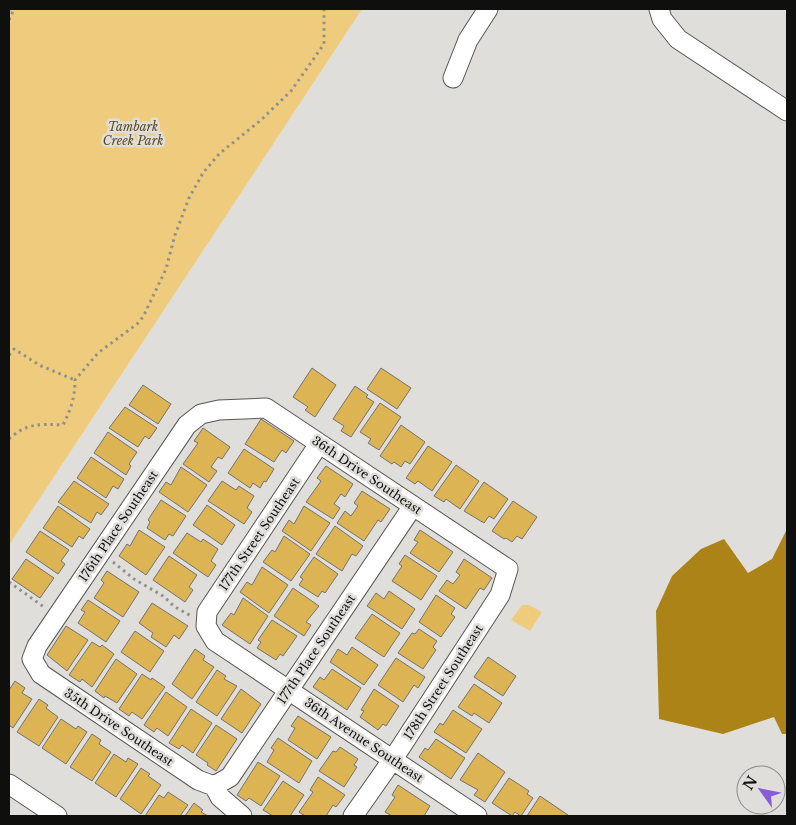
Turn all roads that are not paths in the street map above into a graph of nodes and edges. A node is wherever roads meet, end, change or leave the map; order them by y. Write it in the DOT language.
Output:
graph roads {
  1 [pos="488,9"];
  2 [pos="659,9"];
  3 [pos="453,78"];
  4 [pos="787,111"];
  5 [pos="219,410"];
  6 [pos="319,444"];
  7 [pos="413,506"];
  8 [pos="508,569"];
  9 [pos="206,626"];
  10 [pos="32,659"];
  11 [pos="288,690"];
  12 [pos="393,759"];
  13 [pos="9,784"];
  14 [pos="214,786"];
  15 [pos="57,816"];
  16 [pos="242,816"];
  17 [pos="353,816"];
  18 [pos="477,816"];
  1 -- 3 [label="street"];
  2 -- 4 [label="street"];
  5 -- 6 [label="street, 36th Drive Southeast"];
  5 -- 10 [label="street, 176th Place Southeast"];
  6 -- 7 [label="street, 36th Drive Southeast"];
  6 -- 9 [label="street, 177th Street Southeast"];
  7 -- 8 [label="street, 36th Drive Southeast"];
  7 -- 11 [label="street, 177th Place Southeast"];
  8 -- 12 [label="street, 178th Street Southeast"];
  9 -- 11 [label="street, 36th Avenue Southeast"];
  10 -- 14 [label="street, 35th Drive Southeast"];
  11 -- 12 [label="street, 36th Avenue Southeast"];
  11 -- 14 [label="street, 177th Place Southeast"];
  12 -- 17 [label="street, 178th Street Southeast"];
  12 -- 18 [label="street, 36th Avenue Southeast"];
  13 -- 15 [label="street"];
  14 -- 16 [label="street"];
}
